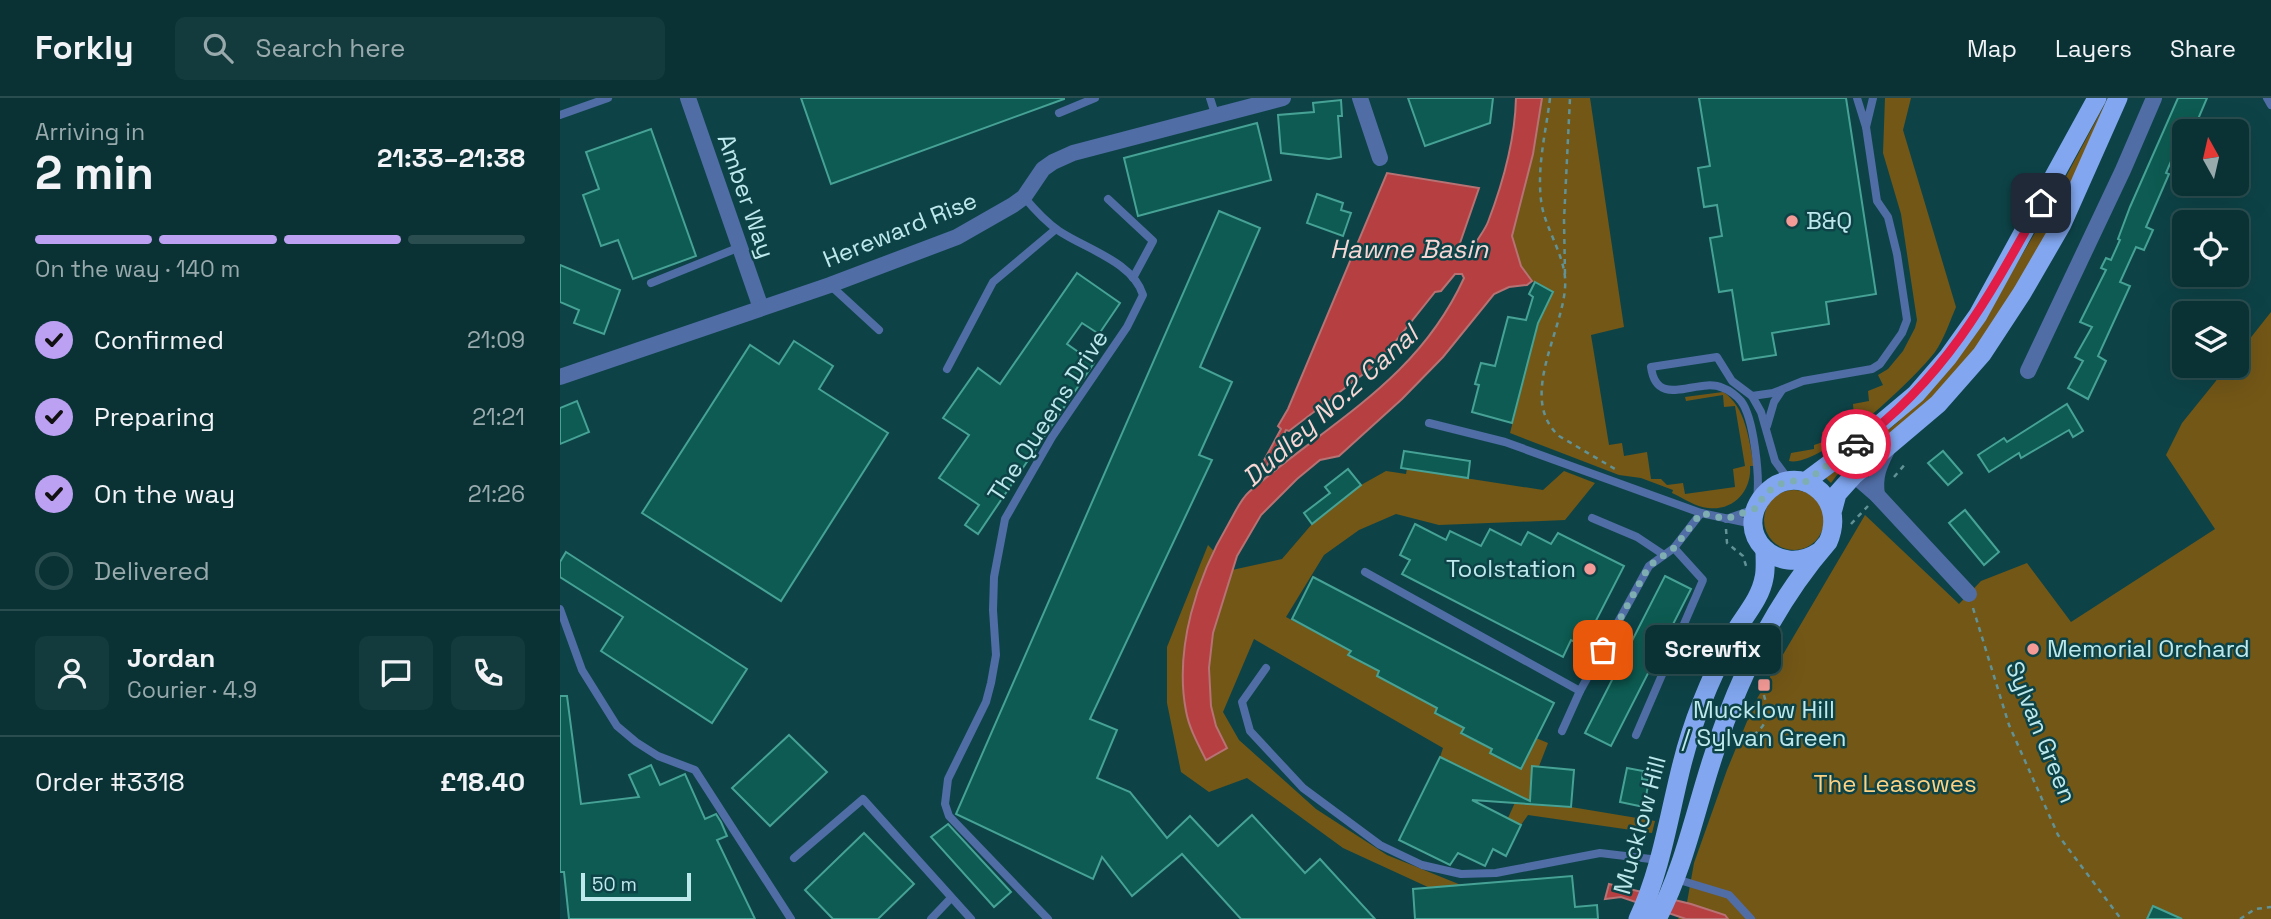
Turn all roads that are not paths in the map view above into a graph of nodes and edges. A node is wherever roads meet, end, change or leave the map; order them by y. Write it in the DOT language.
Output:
graph roads {
  1 [pos="608,98"];
  2 [pos="688,98"];
  3 [pos="1095,98"];
  4 [pos="1210,98"];
  5 [pos="1360,98"];
  6 [pos="1857,98"];
  7 [pos="1873,98"];
  8 [pos="2097,98"];
  9 [pos="2118,98"];
  10 [pos="2154,98"];
  11 [pos="2267,98"];
  12 [pos="1275,99"];
  13 [pos="2271,105"];
  14 [pos="1059,113"];
  15 [pos="560,115"];
  16 [pos="1216,117"];
  17 [pos="1866,127"];
  18 [pos="1380,158"];
  19 [pos="1024,197"];
  20 [pos="1108,199"];
  21 [pos="1056,229"];
  22 [pos="740,247"];
  23 [pos="1133,278"];
  24 [pos="651,283"];
  25 [pos="830,285"];
  26 [pos="761,308"];
  27 [pos="879,330"];
  28 [pos="947,369"];
  29 [pos="2028,371"];
  30 [pos="560,377"];
  31 [pos="1782,390"];
  32 [pos="1752,396"];
  33 [pos="1429,423"];
  34 [pos="1766,429"];
  35 [pos="1890,445"];
  36 [pos="1854,475"];
  37 [pos="1798,481"];
  38 [pos="1877,495"];
  39 [pos="1833,509"];
  40 [pos="1701,513"];
  41 [pos="1755,516"];
  42 [pos="1592,518"];
  43 [pos="1726,519"];
  44 [pos="1674,548"];
  45 [pos="1765,551"];
  46 [pos="1819,552"];
  47 [pos="1664,555"];
  48 [pos="1365,572"];
  49 [pos="1969,594"];
  50 [pos="560,609"];
  51 [pos="1266,668"];
  52 [pos="1580,691"];
  53 [pos="1562,731"];
  54 [pos="1636,735"];
  55 [pos="794,858"];
  56 [pos="1659,860"];
  57 [pos="1676,879"];
  58 [pos="951,898"];
  59 [pos="791,919"];
  60 [pos="931,919"];
  61 [pos="971,919"];
  62 [pos="1048,919"];
  63 [pos="1638,919"];
  64 [pos="1657,919"];
  65 [pos="1751,919"];
  1 -- 15 [label="lane"];
  2 -- 22 [label="street, Amber Way"];
  3 -- 14 [label="lane"];
  4 -- 16 [label="lane"];
  5 -- 18 [label="street"];
  6 -- 17 [label="lane"];
  7 -- 17 [label="lane"];
  8 -- 37 [label="highway"];
  9 -- 35 [label="highway, Mucklow Hill"];
  10 -- 29 [label="street"];
  11 -- 13 [label="lane"];
  12 -- 16 [label="street, Hereward Rise"];
  16 -- 19 [label="street, Hereward Rise"];
  17 -- 31 [label="lane"];
  19 -- 21 [label="lane"];
  19 -- 25 [label="street, Hereward Rise"];
  20 -- 23 [label="lane"];
  21 -- 23 [label="lane"];
  21 -- 28 [label="lane"];
  22 -- 24 [label="lane"];
  22 -- 26 [label="street, Amber Way"];
  23 -- 62 [label="lane, The Queens Drive"];
  25 -- 26 [label="street, Hereward Rise"];
  25 -- 27 [label="lane"];
  26 -- 30 [label="street, Hereward Rise"];
  31 -- 32 [label="lane"];
  31 -- 34 [label="lane"];
  32 -- 34 [label="lane"];
  32 -- 41 [label="lane"];
  33 -- 40 [label="lane"];
  34 -- 37 [label="lane"];
  35 -- 36 [label="highway, Mucklow Hill"];
  35 -- 38 [label="street"];
  36 -- 38 [label="street"];
  36 -- 39 [label="highway, Mucklow Hill"];
  37 -- 39 [label="highway"];
  37 -- 41 [label="highway"];
  38 -- 49 [label="street"];
  39 -- 46 [label="highway, Mucklow Hill"];
  40 -- 43 [label="lane"];
  40 -- 44 [label="lane"];
  41 -- 43 [label="lane"];
  41 -- 43 [label="lane"];
  41 -- 45 [label="highway, Mucklow Hill"];
  42 -- 47 [label="lane"];
  44 -- 47 [label="lane"];
  44 -- 54 [label="lane"];
  45 -- 46 [label="highway"];
  45 -- 56 [label="highway, Mucklow Hill"];
  46 -- 57 [label="highway, Mucklow Hill"];
  47 -- 52 [label="lane"];
  48 -- 52 [label="lane"];
  50 -- 59 [label="lane"];
  51 -- 56 [label="lane"];
  52 -- 53 [label="lane"];
  55 -- 58 [label="lane"];
  56 -- 63 [label="highway, Mucklow Hill"];
  57 -- 64 [label="highway, Mucklow Hill"];
  57 -- 65 [label="lane"];
  58 -- 60 [label="lane"];
  58 -- 61 [label="lane"];
}
